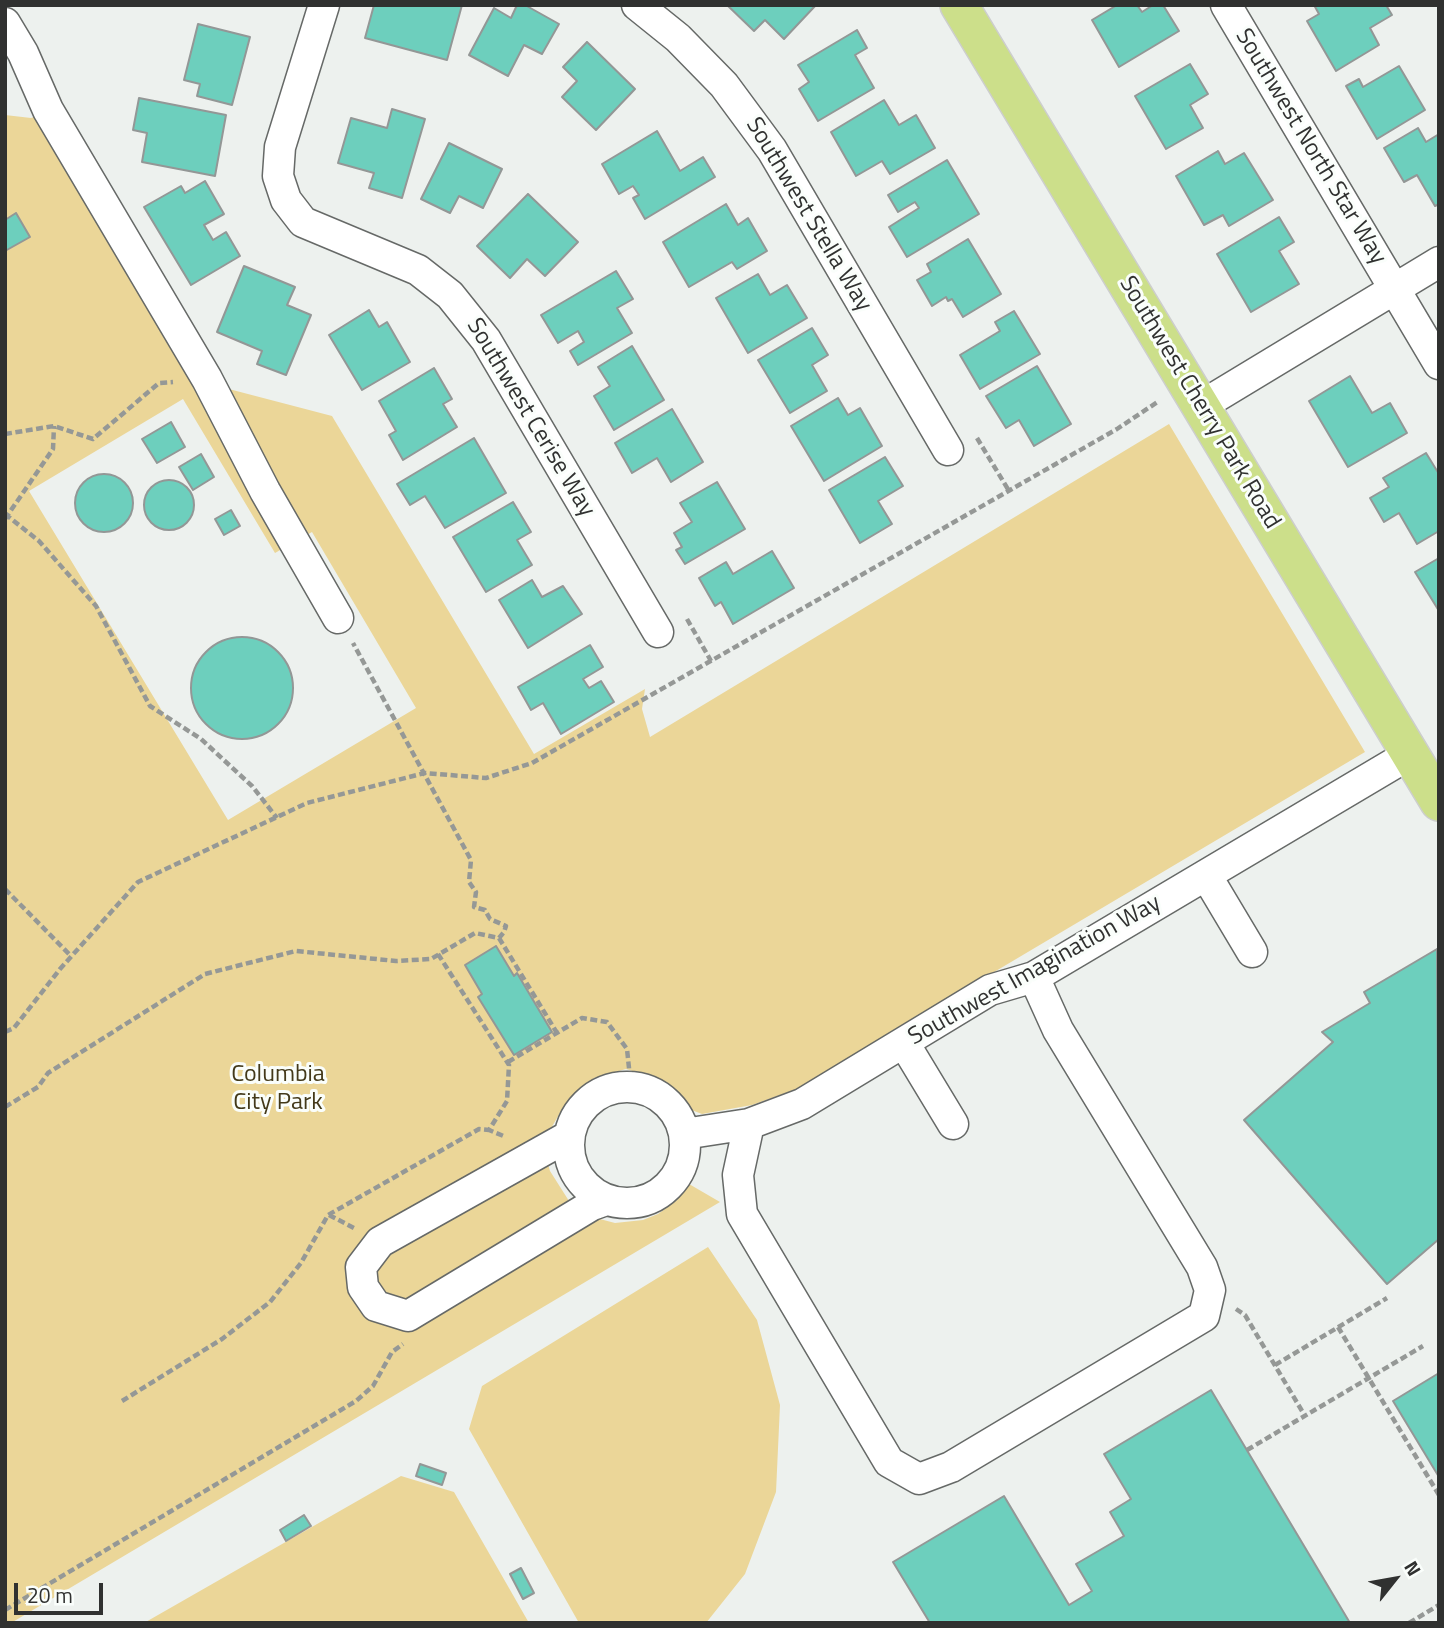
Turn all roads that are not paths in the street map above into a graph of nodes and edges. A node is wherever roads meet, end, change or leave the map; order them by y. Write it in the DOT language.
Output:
graph roads {
  1 [pos="324,5"];
  2 [pos="637,5"];
  3 [pos="959,5"];
  4 [pos="1226,5"];
  5 [pos="5,23"];
  6 [pos="14,62"];
  7 [pos="1439,261"];
  8 [pos="1393,289"];
  9 [pos="1439,365"];
  10 [pos="1194,395"];
  11 [pos="948,450"];
  12 [pos="338,618"];
  13 [pos="658,632"];
  14 [pos="1410,754"];
  15 [pos="1439,802"];
  16 [pos="1206,875"];
  17 [pos="1252,952"];
  18 [pos="1034,977"];
  19 [pos="904,1043"];
  20 [pos="749,1124"];
  21 [pos="953,1124"];
  22 [pos="684,1134"];
  23 [pos="569,1136"];
  24 [pos="607,1200"];
  1 -- 13 [label="street, Southwest Cerise Way"];
  2 -- 11 [label="street, Southwest Stella Way"];
  3 -- 10 [label="main road, Southwest Cherry Park Road"];
  4 -- 8 [label="street, Southwest North Star Way"];
  5 -- 6 [label="street"];
  6 -- 12 [label="street"];
  7 -- 8 [label="street"];
  8 -- 9 [label="street, Southwest North Star Way"];
  8 -- 10 [label="street"];
  10 -- 14 [label="main road, Southwest Cherry Park Road"];
  14 -- 15 [label="main road, Southwest Cherry Park Road"];
  14 -- 16 [label="street, Southwest Imagination Way"];
  16 -- 17 [label="street"];
  16 -- 18 [label="street, Southwest Imagination Way"];
  18 -- 19 [label="street, Southwest Imagination Way"];
  18 -- 20 [label="street"];
  19 -- 20 [label="street, Southwest Imagination Way"];
  19 -- 21 [label="street"];
  20 -- 22 [label="street, Southwest Imagination Way"];
  22 -- 23 [label="street"];
  22 -- 24 [label="street"];
  23 -- 24 [label="street"];
  23 -- 24 [label="street"];
}
